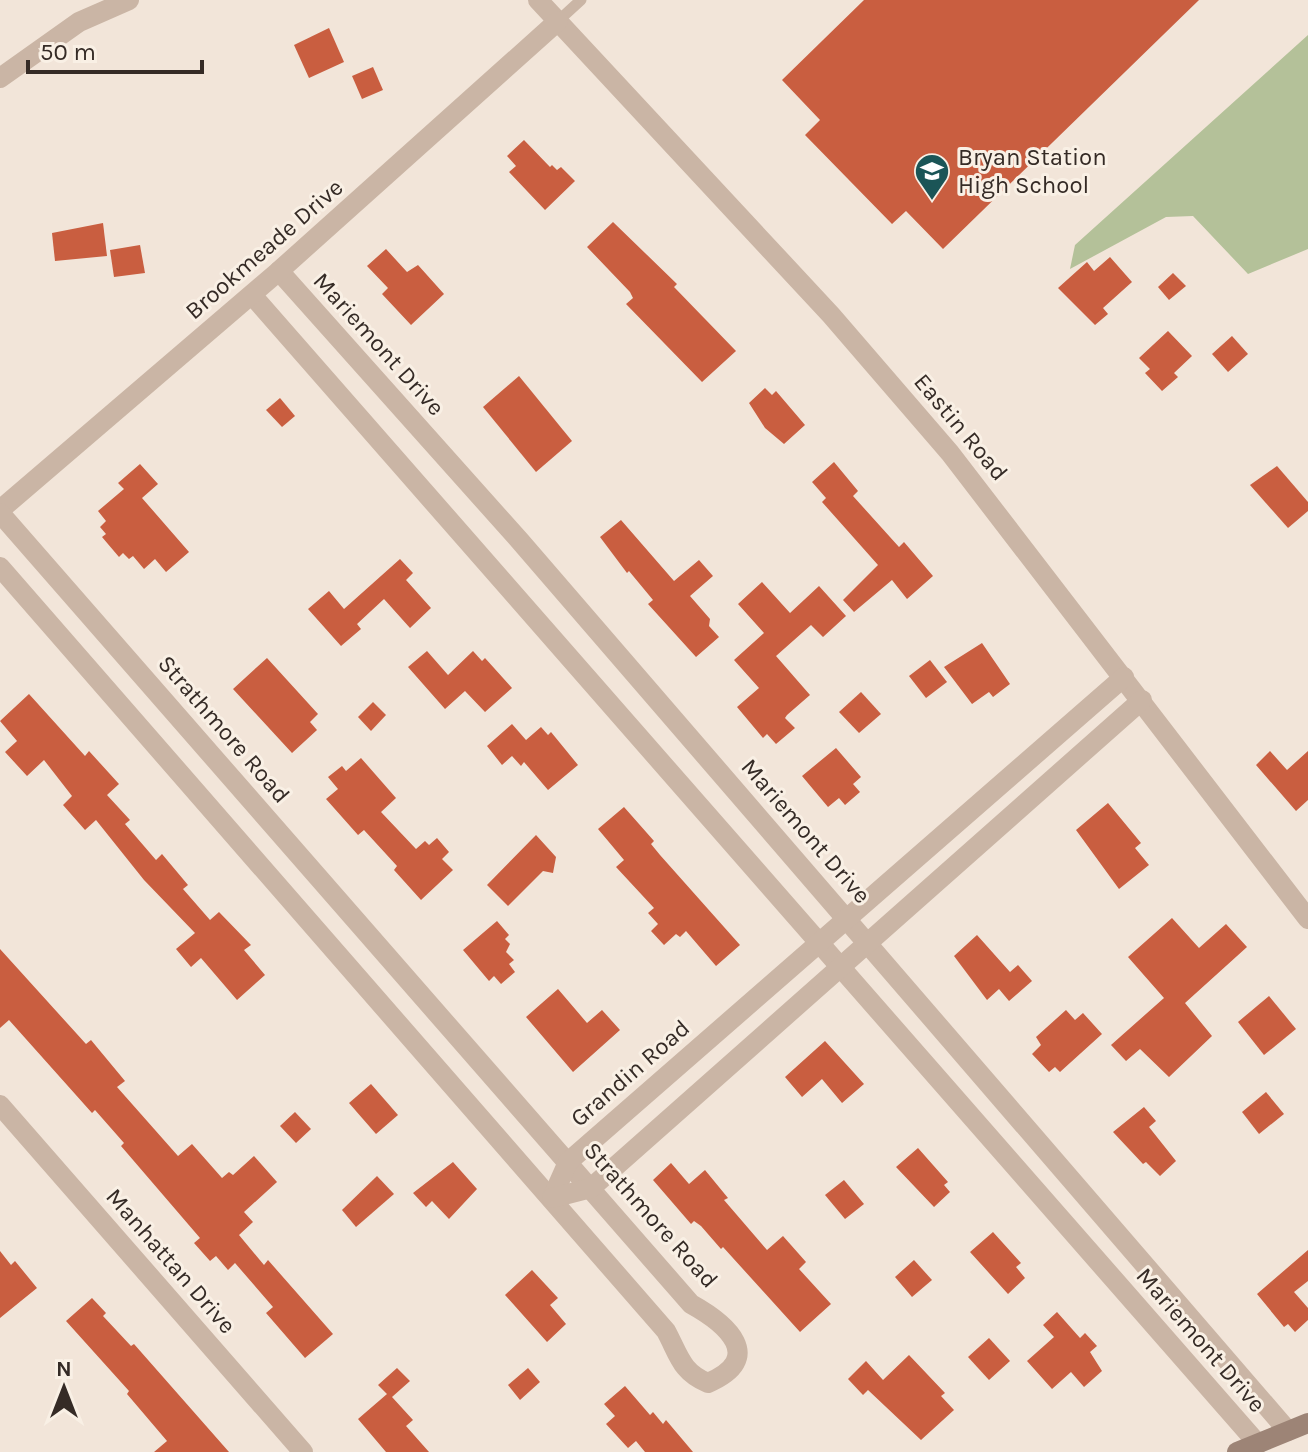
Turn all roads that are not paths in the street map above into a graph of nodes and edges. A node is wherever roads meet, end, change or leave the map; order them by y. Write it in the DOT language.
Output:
graph roads {
  1 [pos="129,0"];
  2 [pos="538,0"];
  3 [pos="581,0"];
  4 [pos="558,21"];
  5 [pos="0,78"];
  6 [pos="279,271"];
  7 [pos="252,295"];
  8 [pos="0,512"];
  9 [pos="520,541"];
  10 [pos="491,565"];
  11 [pos="0,567"];
  12 [pos="1124,677"];
  13 [pos="1142,700"];
  14 [pos="1305,907"];
  15 [pos="846,917"];
  16 [pos="818,941"];
  17 [pos="869,943"];
  18 [pos="842,967"];
  19 [pos="0,1105"];
  20 [pos="568,1162"];
  21 [pos="591,1188"];
  22 [pos="552,1198"];
  23 [pos="1308,1423"];
  24 [pos="1288,1431"];
  25 [pos="1258,1444"];
  26 [pos="303,1452"];
  27 [pos="1237,1452"];
  1 -- 5 [label="street"];
  2 -- 4 [label="street, Eastin Road"];
  3 -- 4 [label="lane"];
  4 -- 6 [label="street, Brookmeade Drive"];
  4 -- 12 [label="street, Eastin Road"];
  6 -- 7 [label="street, Brookmeade Drive"];
  6 -- 9 [label="street, Mariemont Drive"];
  7 -- 8 [label="street, Brookmeade Drive"];
  7 -- 10 [label="street, Mariemont Drive"];
  8 -- 20 [label="street, Strathmore Road"];
  9 -- 10 [label="street"];
  9 -- 15 [label="street, Mariemont Drive"];
  10 -- 16 [label="street, Mariemont Drive"];
  11 -- 22 [label="street, Strathmore Road"];
  12 -- 13 [label="street, Eastin Road"];
  12 -- 15 [label="street, Grandin Road"];
  13 -- 14 [label="street, Eastin Road"];
  13 -- 17 [label="street"];
  15 -- 16 [label="street, Grandin Road"];
  15 -- 17 [label="street, Mariemont Drive"];
  16 -- 18 [label="street, Mariemont Drive"];
  16 -- 20 [label="street, Grandin Road"];
  17 -- 18 [label="street"];
  17 -- 24 [label="street, Mariemont Drive"];
  18 -- 21 [label="street"];
  18 -- 25 [label="street, Mariemont Drive"];
  19 -- 26 [label="street, Manhattan Drive"];
  20 -- 21 [label="street, Strathmore Road"];
  20 -- 22 [label="street, Grandin Road"];
  21 -- 22 [label="street"];
  21 -- 22 [label="street, Strathmore Road"];
  23 -- 24 [label="main road"];
  24 -- 25 [label="main road"];
  25 -- 27 [label="main road"];
}
